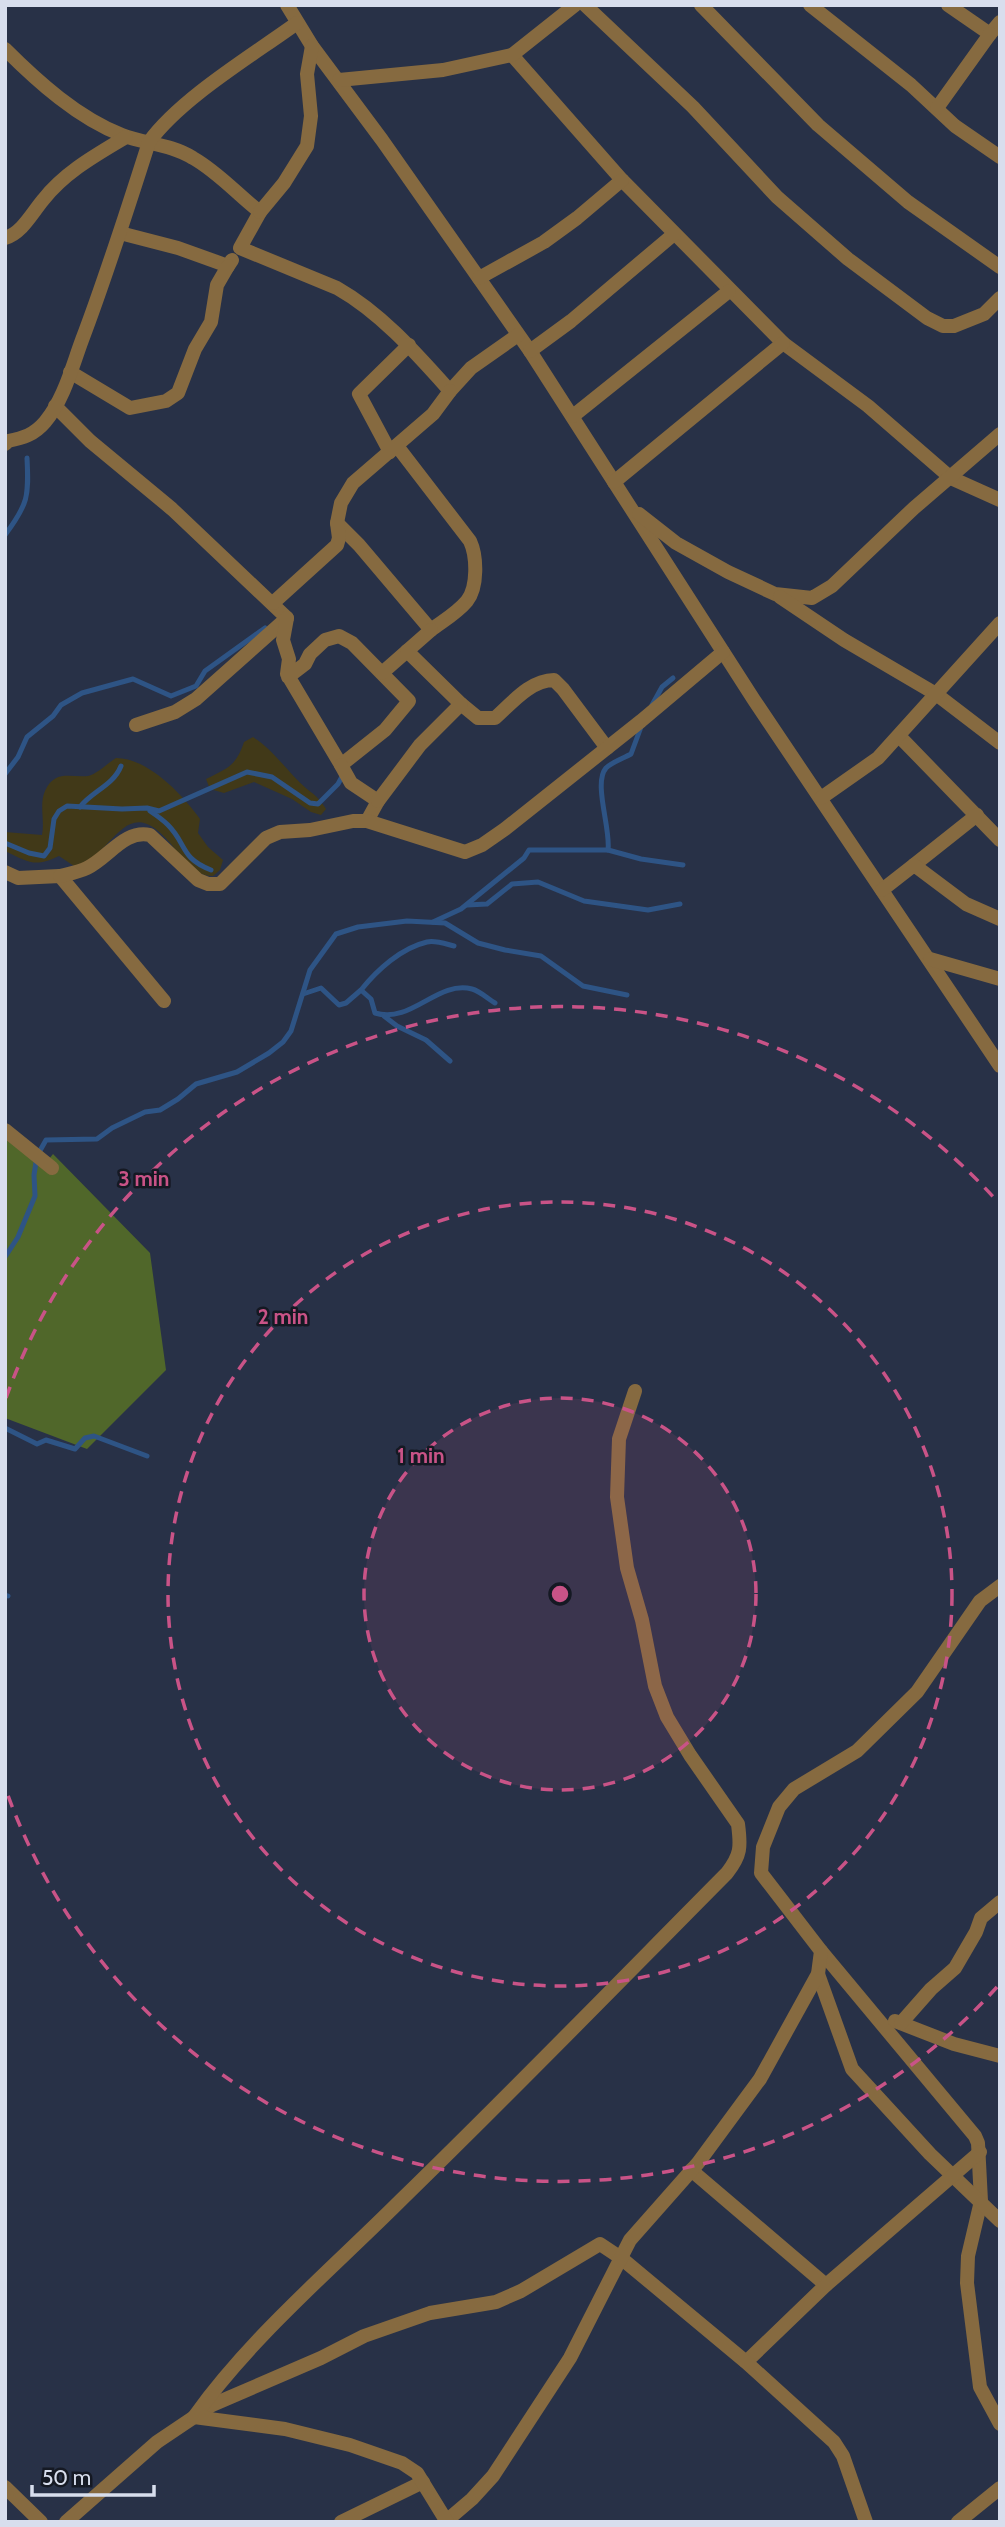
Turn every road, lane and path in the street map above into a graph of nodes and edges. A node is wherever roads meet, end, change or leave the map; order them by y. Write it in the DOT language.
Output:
graph roads {
  1 [pos="286,5"];
  2 [pos="575,5"];
  3 [pos="585,5"];
  4 [pos="701,5"];
  5 [pos="810,5"];
  6 [pos="948,5"];
  7 [pos="297,23"];
  8 [pos="995,28"];
  9 [pos="312,46"];
  10 [pos="7,55"];
  11 [pos="512,55"];
  12 [pos="339,80"];
  13 [pos="937,108"];
  14 [pos="126,137"];
  15 [pos="149,142"];
  16 [pos="1000,157"];
  17 [pos="622,180"];
  18 [pos="260,212"];
  19 [pos="120,233"];
  20 [pos="674,234"];
  21 [pos="5,239"];
  22 [pos="240,248"];
  23 [pos="228,266"];
  24 [pos="1000,267"];
  25 [pos="479,278"];
  26 [pos="729,290"];
  27 [pos="1000,298"];
  28 [pos="518,335"];
  29 [pos="783,343"];
  30 [pos="409,345"];
  31 [pos="530,351"];
  32 [pos="70,372"];
  33 [pos="450,391"];
  34 [pos="55,406"];
  35 [pos="573,416"];
  36 [pos="1000,434"];
  37 [pos="6,441"];
  38 [pos="394,449"];
  39 [pos="951,478"];
  40 [pos="614,482"];
  41 [pos="1000,500"];
  42 [pos="630,507"];
  43 [pos="337,523"];
  44 [pos="775,594"];
  45 [pos="272,603"];
  46 [pos="287,618"];
  47 [pos="1000,623"];
  48 [pos="431,630"];
  49 [pos="407,651"];
  50 [pos="723,652"];
  51 [pos="382,673"];
  52 [pos="288,677"];
  53 [pos="936,694"];
  54 [pos="461,704"];
  55 [pos="136,725"];
  56 [pos="899,736"];
  57 [pos="999,740"];
  58 [pos="607,748"];
  59 [pos="341,765"];
  60 [pos="821,798"];
  61 [pos="378,801"];
  62 [pos="977,816"];
  63 [pos="367,821"];
  64 [pos="1000,840"];
  65 [pos="914,865"];
  66 [pos="5,872"];
  67 [pos="60,876"];
  68 [pos="882,890"];
  69 [pos="1000,919"];
  70 [pos="930,959"];
  71 [pos="1000,979"];
  72 [pos="164,1001"];
  73 [pos="1000,1066"];
  74 [pos="5,1130"];
  75 [pos="52,1168"];
  76 [pos="635,1391"];
  77 [pos="1000,1586"];
  78 [pos="1000,1902"];
  79 [pos="821,1951"];
  80 [pos="818,1974"];
  81 [pos="873,2013"];
  82 [pos="901,2023"];
  83 [pos="1000,2056"];
  84 [pos="980,2152"];
  85 [pos="691,2170"];
  86 [pos="955,2176"];
  87 [pos="981,2201"];
  88 [pos="1000,2221"];
  89 [pos="621,2258"];
  90 [pos="826,2285"];
  91 [pos="746,2362"];
  92 [pos="194,2417"];
  93 [pos="1000,2424"];
  94 [pos="423,2482"];
  95 [pos="5,2487"];
  96 [pos="1000,2488"];
  97 [pos="446,2521"];
  98 [pos="41,2522"];
  99 [pos="66,2522"];
  100 [pos="341,2522"];
  101 [pos="866,2522"];
  102 [pos="958,2522"];
  1 -- 7 [label="street"];
  2 -- 11 [label="street"];
  3 -- 27 [label="street"];
  4 -- 24 [label="street"];
  5 -- 13 [label="street"];
  6 -- 8 [label="street"];
  7 -- 9 [label="street"];
  7 -- 15 [label="street"];
  8 -- 13 [label="street"];
  9 -- 12 [label="street"];
  9 -- 18 [label="street"];
  10 -- 14 [label="street"];
  11 -- 12 [label="street"];
  11 -- 17 [label="street"];
  12 -- 25 [label="street"];
  13 -- 16 [label="street"];
  14 -- 15 [label="street"];
  14 -- 21 [label="street"];
  15 -- 18 [label="street"];
  15 -- 19 [label="street"];
  17 -- 20 [label="street"];
  17 -- 25 [label="street"];
  18 -- 22 [label="street"];
  19 -- 23 [label="street"];
  19 -- 32 [label="street"];
  20 -- 26 [label="street"];
  20 -- 31 [label="street"];
  22 -- 23 [label="street"];
  22 -- 30 [label="street"];
  23 -- 32 [label="street"];
  25 -- 28 [label="street"];
  26 -- 29 [label="street"];
  26 -- 35 [label="street"];
  28 -- 31 [label="street"];
  28 -- 33 [label="street"];
  29 -- 39 [label="street"];
  29 -- 40 [label="street"];
  30 -- 33 [label="street"];
  30 -- 38 [label="street"];
  31 -- 35 [label="street"];
  32 -- 34 [label="street"];
  33 -- 38 [label="street"];
  34 -- 37 [label="street"];
  34 -- 45 [label="street"];
  35 -- 40 [label="street"];
  36 -- 39 [label="street"];
  38 -- 43 [label="street"];
  38 -- 48 [label="street"];
  39 -- 41 [label="street"];
  39 -- 44 [label="street"];
  40 -- 42 [label="street"];
  42 -- 44 [label="street"];
  42 -- 50 [label="street"];
  43 -- 45 [label="street"];
  43 -- 48 [label="street"];
  44 -- 53 [label="street"];
  45 -- 46 [label="street"];
  46 -- 52 [label="street"];
  46 -- 55 [label="street"];
  47 -- 53 [label="street"];
  48 -- 49 [label="street"];
  49 -- 51 [label="street"];
  49 -- 54 [label="street"];
  50 -- 58 [label="street"];
  50 -- 60 [label="street"];
  51 -- 52 [label="street"];
  51 -- 59 [label="street"];
  52 -- 59 [label="street"];
  53 -- 56 [label="street"];
  53 -- 57 [label="street"];
  54 -- 58 [label="street"];
  54 -- 61 [label="street"];
  56 -- 60 [label="street"];
  56 -- 62 [label="street"];
  58 -- 63 [label="street"];
  59 -- 61 [label="street"];
  60 -- 68 [label="street"];
  61 -- 63 [label="street"];
  62 -- 64 [label="street"];
  62 -- 65 [label="street"];
  63 -- 67 [label="street"];
  65 -- 68 [label="street"];
  65 -- 69 [label="street"];
  66 -- 67 [label="street"];
  67 -- 72 [label="street"];
  68 -- 70 [label="street"];
  70 -- 71 [label="street"];
  70 -- 73 [label="street"];
  74 -- 75 [label="street"];
  76 -- 92 [label="street"];
  77 -- 79 [label="street"];
  78 -- 82 [label="street"];
  79 -- 80 [label="street"];
  79 -- 81 [label="street"];
  80 -- 85 [label="street"];
  80 -- 86 [label="street"];
  81 -- 82 [label="street"];
  81 -- 84 [label="street"];
  82 -- 83 [label="street"];
  84 -- 86 [label="street"];
  84 -- 87 [label="street"];
  85 -- 89 [label="street"];
  85 -- 90 [label="street"];
  86 -- 87 [label="street"];
  86 -- 90 [label="street"];
  87 -- 88 [label="street"];
  87 -- 93 [label="street"];
  89 -- 91 [label="street"];
  89 -- 92 [label="street"];
  89 -- 97 [label="street"];
  90 -- 91 [label="street"];
  91 -- 101 [label="street"];
  92 -- 94 [label="street"];
  92 -- 99 [label="street"];
  94 -- 97 [label="street"];
  94 -- 100 [label="street"];
  95 -- 98 [label="street"];
  96 -- 102 [label="street"];
}
